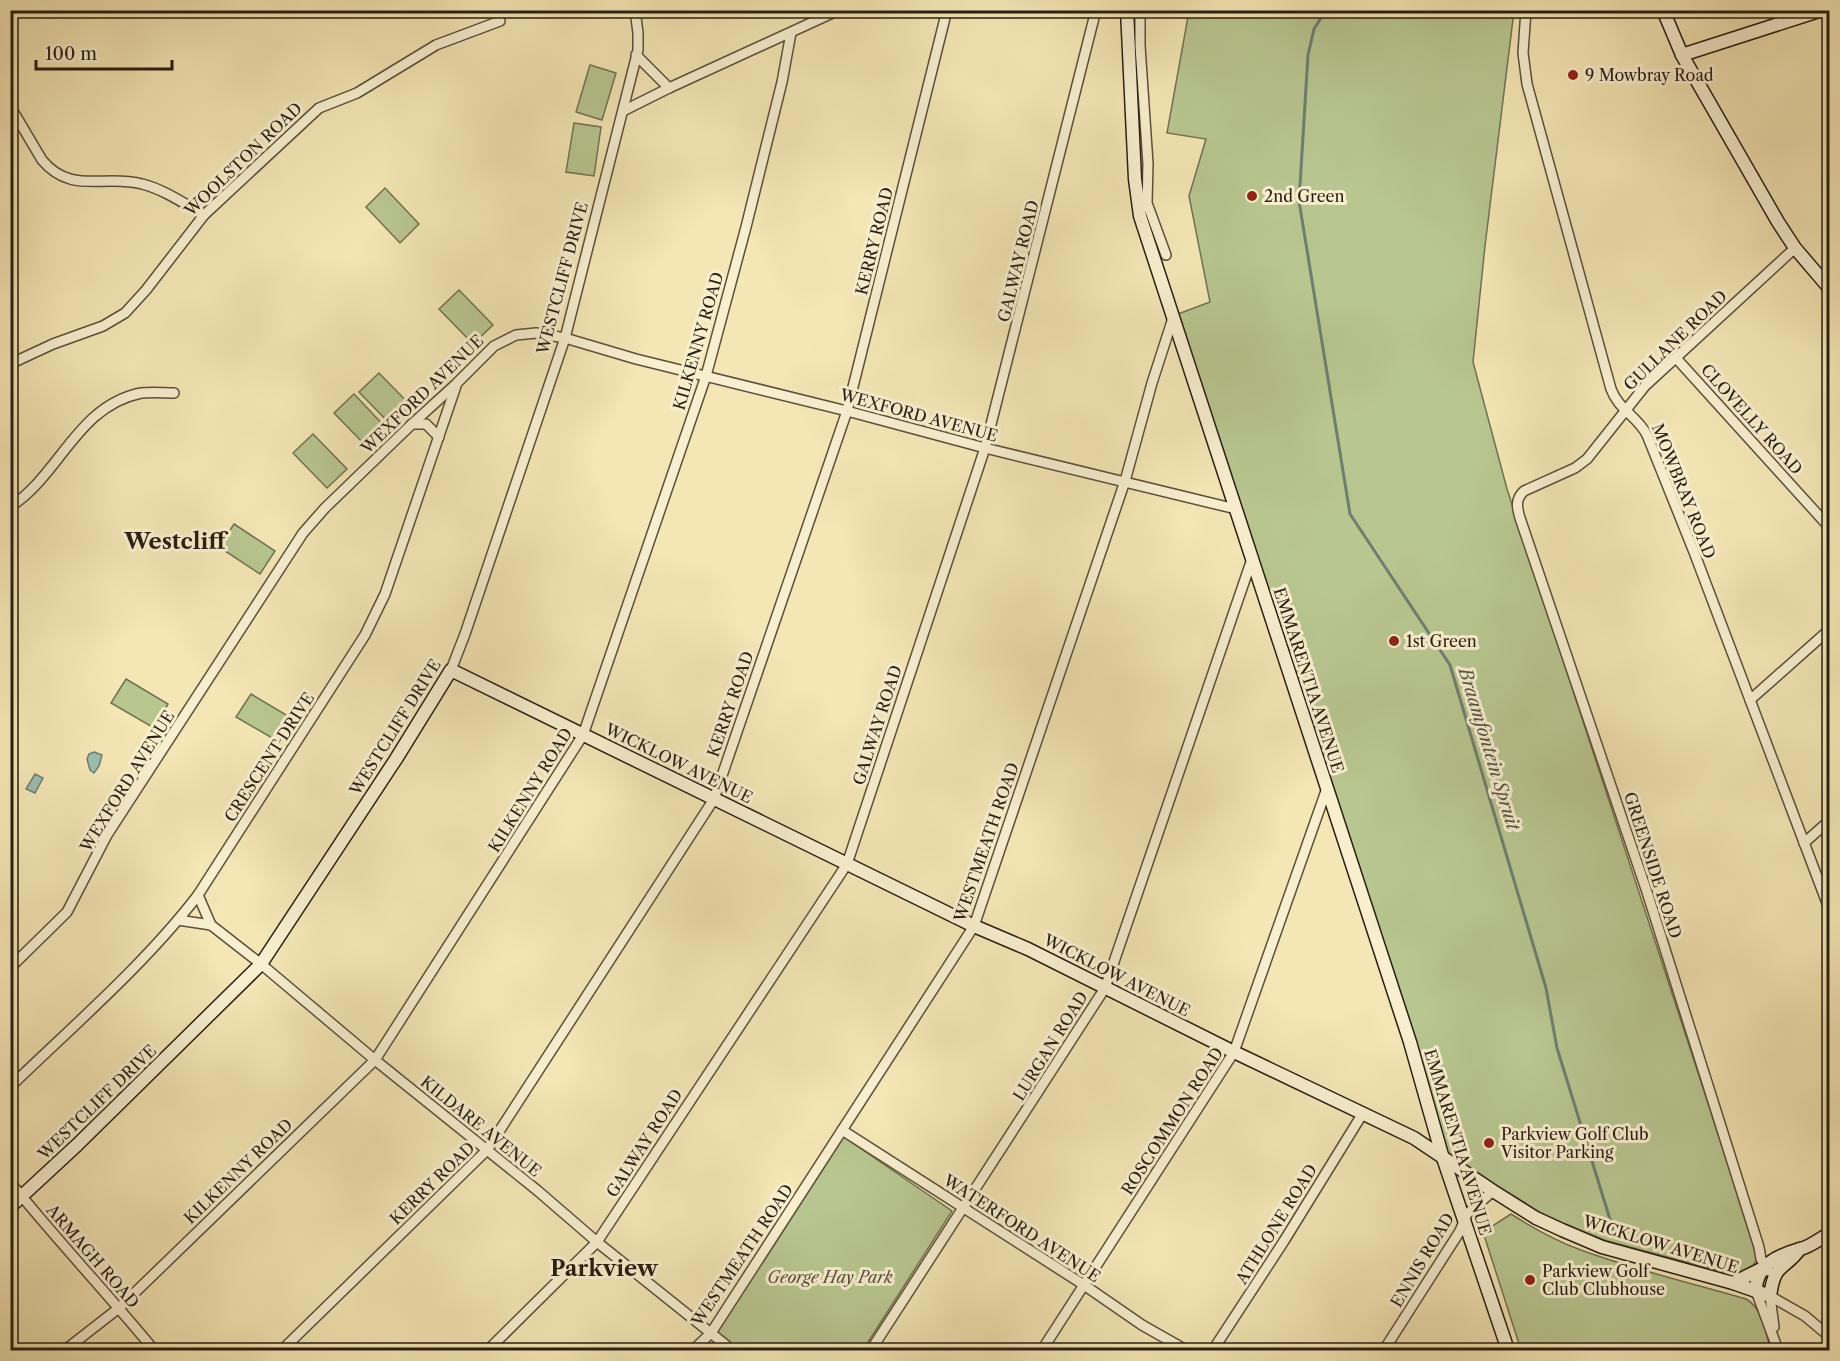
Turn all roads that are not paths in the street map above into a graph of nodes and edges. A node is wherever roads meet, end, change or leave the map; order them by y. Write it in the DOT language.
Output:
graph roads {
  1 [pos="634,10"];
  2 [pos="839,10"];
  3 [pos="947,10"];
  4 [pos="1096,10"];
  5 [pos="1112,10"];
  6 [pos="1140,10"];
  7 [pos="1526,10"];
  8 [pos="1663,10"];
  9 [pos="1822,10"];
  10 [pos="1128,12"];
  11 [pos="500,21"];
  12 [pos="791,33"];
  13 [pos="636,55"];
  14 [pos="1682,55"];
  15 [pos="669,88"];
  16 [pos="10,106"];
  17 [pos="622,111"];
  18 [pos="204,215"];
  19 [pos="1795,248"];
  20 [pos="1166,255"];
  21 [pos="1830,289"];
  22 [pos="1174,318"];
  23 [pos="565,338"];
  24 [pos="1676,358"];
  25 [pos="10,364"];
  26 [pos="706,376"];
  27 [pos="456,384"];
  28 [pos="174,393"];
  29 [pos="1625,410"];
  30 [pos="847,411"];
  31 [pos="412,424"];
  32 [pos="439,437"];
  33 [pos="985,448"];
  34 [pos="1125,481"];
  35 [pos="1520,494"];
  36 [pos="10,507"];
  37 [pos="1236,508"];
  38 [pos="1830,528"];
  39 [pos="1252,557"];
  40 [pos="1830,628"];
  41 [pos="451,670"];
  42 [pos="1750,700"];
  43 [pos="583,735"];
  44 [pos="1327,788"];
  45 [pos="714,799"];
  46 [pos="1830,820"];
  47 [pos="1804,843"];
  48 [pos="846,864"];
  49 [pos="198,895"];
  50 [pos="1830,911"];
  51 [pos="178,921"];
  52 [pos="211,926"];
  53 [pos="974,926"];
  54 [pos="261,964"];
  55 [pos="10,968"];
  56 [pos="1105,988"];
  57 [pos="1234,1052"];
  58 [pos="375,1060"];
  59 [pos="10,1087"];
  60 [pos="1363,1113"];
  61 [pos="842,1130"];
  62 [pos="487,1150"];
  63 [pos="1442,1155"];
  64 [pos="10,1182"];
  65 [pos="1493,1191"];
  66 [pos="23,1197"];
  67 [pos="962,1206"];
  68 [pos="10,1207"];
  69 [pos="1465,1219"];
  70 [pos="1830,1233"];
  71 [pos="597,1242"];
  72 [pos="1768,1270"];
  73 [pos="1733,1283"];
  74 [pos="1084,1285"];
  75 [pos="1756,1291"];
  76 [pos="1770,1296"];
  77 [pos="119,1308"];
  78 [pos="711,1333"];
  79 [pos="1830,1337"];
  80 [pos="1777,1346"];
  81 [pos="65,1350"];
  82 [pos="154,1350"];
  83 [pos="282,1350"];
  84 [pos="488,1350"];
  85 [pos="693,1350"];
  86 [pos="732,1350"];
  87 [pos="871,1350"];
  88 [pos="1042,1350"];
  89 [pos="1186,1350"];
  90 [pos="1213,1350"];
  91 [pos="1384,1350"];
  92 [pos="1508,1350"];
  1 -- 13 [label="street, WESTCLIFF DRIVE"];
  2 -- 12 [label="street"];
  3 -- 30 [label="street, KERRY ROAD"];
  4 -- 33 [label="street, GALWAY ROAD"];
  5 -- 10 [label="street"];
  6 -- 20 [label="street"];
  7 -- 29 [label="street, MOWBRAY ROAD"];
  8 -- 14 [label="street"];
  9 -- 14 [label="street"];
  10 -- 22 [label="street, EMMARENTIA AVENUE"];
  11 -- 18 [label="street, WOOLSTON ROAD"];
  12 -- 15 [label="street"];
  12 -- 26 [label="street, KILKENNY ROAD"];
  13 -- 15 [label="street"];
  13 -- 17 [label="street, WESTCLIFF DRIVE"];
  14 -- 19 [label="street"];
  15 -- 17 [label="street"];
  16 -- 18 [label="street"];
  17 -- 23 [label="street, WESTCLIFF DRIVE"];
  18 -- 25 [label="street, WOOLSTON ROAD"];
  19 -- 21 [label="street"];
  19 -- 24 [label="street, GULLANE ROAD"];
  22 -- 34 [label="street, WESTMEATH ROAD"];
  22 -- 37 [label="street, EMMARENTIA AVENUE"];
  23 -- 26 [label="street, WEXFORD AVENUE"];
  23 -- 27 [label="street, WEXFORD AVENUE"];
  23 -- 41 [label="street, WESTCLIFF DRIVE"];
  24 -- 29 [label="street, GULLANE ROAD"];
  24 -- 38 [label="street, CLOVELLY ROAD"];
  26 -- 30 [label="street, WEXFORD AVENUE"];
  26 -- 43 [label="street, KILKENNY ROAD"];
  27 -- 31 [label="street, WEXFORD AVENUE"];
  27 -- 32 [label="street, CRESCENT DRIVE"];
  28 -- 36 [label="street"];
  29 -- 35 [label="street, GULLANE ROAD"];
  29 -- 42 [label="street, MOWBRAY ROAD"];
  30 -- 33 [label="street, WEXFORD AVENUE"];
  30 -- 45 [label="street, KERRY ROAD"];
  31 -- 32 [label="street"];
  31 -- 55 [label="street, WEXFORD AVENUE"];
  32 -- 49 [label="street, CRESCENT DRIVE"];
  33 -- 34 [label="street, WEXFORD AVENUE"];
  33 -- 48 [label="street, GALWAY ROAD"];
  34 -- 37 [label="street, WEXFORD AVENUE"];
  34 -- 53 [label="street, WESTMEATH ROAD"];
  35 -- 72 [label="street, GREENSIDE ROAD"];
  37 -- 39 [label="street, EMMARENTIA AVENUE"];
  39 -- 44 [label="street, EMMARENTIA AVENUE"];
  39 -- 56 [label="street, LURGAN ROAD"];
  40 -- 42 [label="street"];
  41 -- 43 [label="street, WICKLOW AVENUE"];
  41 -- 54 [label="street, WESTCLIFF DRIVE"];
  42 -- 47 [label="street, MOWBRAY ROAD"];
  43 -- 45 [label="street, WICKLOW AVENUE"];
  43 -- 58 [label="street, KILKENNY ROAD"];
  44 -- 57 [label="street, ROSCOMMON ROAD"];
  44 -- 63 [label="street, EMMARENTIA AVENUE"];
  45 -- 48 [label="street, WICKLOW AVENUE"];
  45 -- 62 [label="street, KERRY ROAD"];
  46 -- 47 [label="street"];
  47 -- 50 [label="street, MOWBRAY ROAD"];
  48 -- 53 [label="street, WICKLOW AVENUE"];
  48 -- 71 [label="street, GALWAY ROAD"];
  49 -- 51 [label="street, CRESCENT DRIVE"];
  49 -- 52 [label="street"];
  51 -- 52 [label="street, KILDARE AVENUE"];
  51 -- 59 [label="street, CRESCENT DRIVE"];
  52 -- 54 [label="street, KILDARE AVENUE"];
  53 -- 56 [label="street, WICKLOW AVENUE"];
  53 -- 61 [label="street, WESTMEATH ROAD"];
  54 -- 58 [label="street, KILDARE AVENUE"];
  54 -- 66 [label="street, WESTCLIFF DRIVE"];
  56 -- 57 [label="street, WICKLOW AVENUE"];
  56 -- 67 [label="street, LURGAN ROAD"];
  57 -- 60 [label="street, WICKLOW AVENUE"];
  57 -- 74 [label="street, ROSCOMMON ROAD"];
  58 -- 62 [label="street, KILDARE AVENUE"];
  58 -- 77 [label="street, KILKENNY ROAD"];
  60 -- 63 [label="street, WICKLOW AVENUE"];
  60 -- 90 [label="street, ATHLONE ROAD"];
  61 -- 67 [label="street, WATERFORD AVENUE"];
  61 -- 78 [label="street, WESTMEATH ROAD"];
  62 -- 71 [label="street, KILDARE AVENUE"];
  62 -- 83 [label="street, KERRY ROAD"];
  63 -- 65 [label="street, WICKLOW AVENUE"];
  63 -- 69 [label="street, EMMARENTIA AVENUE"];
  64 -- 66 [label="street, ARMAGH ROAD"];
  65 -- 69 [label="street, ENNIS ROAD"];
  65 -- 73 [label="street, WICKLOW AVENUE"];
  66 -- 68 [label="street, WESTCLIFF DRIVE"];
  66 -- 77 [label="street, ARMAGH ROAD"];
  67 -- 74 [label="street, WATERFORD AVENUE"];
  67 -- 87 [label="street, LURGAN ROAD"];
  69 -- 91 [label="street, ENNIS ROAD"];
  69 -- 92 [label="street, EMMARENTIA AVENUE"];
  70 -- 72 [label="street"];
  71 -- 78 [label="street, KILDARE AVENUE"];
  71 -- 84 [label="street, GALWAY ROAD"];
  72 -- 73 [label="street"];
  72 -- 75 [label="street"];
  72 -- 76 [label="street"];
  73 -- 75 [label="street, WICKLOW AVENUE"];
  74 -- 88 [label="street, ROSCOMMON ROAD"];
  74 -- 89 [label="street, WATERFORD AVENUE"];
  75 -- 76 [label="street, WICKLOW AVENUE"];
  75 -- 80 [label="street"];
  76 -- 79 [label="street"];
  76 -- 80 [label="street"];
  77 -- 81 [label="street, KILKENNY ROAD"];
  77 -- 82 [label="street, ARMAGH ROAD"];
  78 -- 85 [label="street, WESTMEATH ROAD"];
  78 -- 86 [label="street, KILDARE AVENUE"];
}
